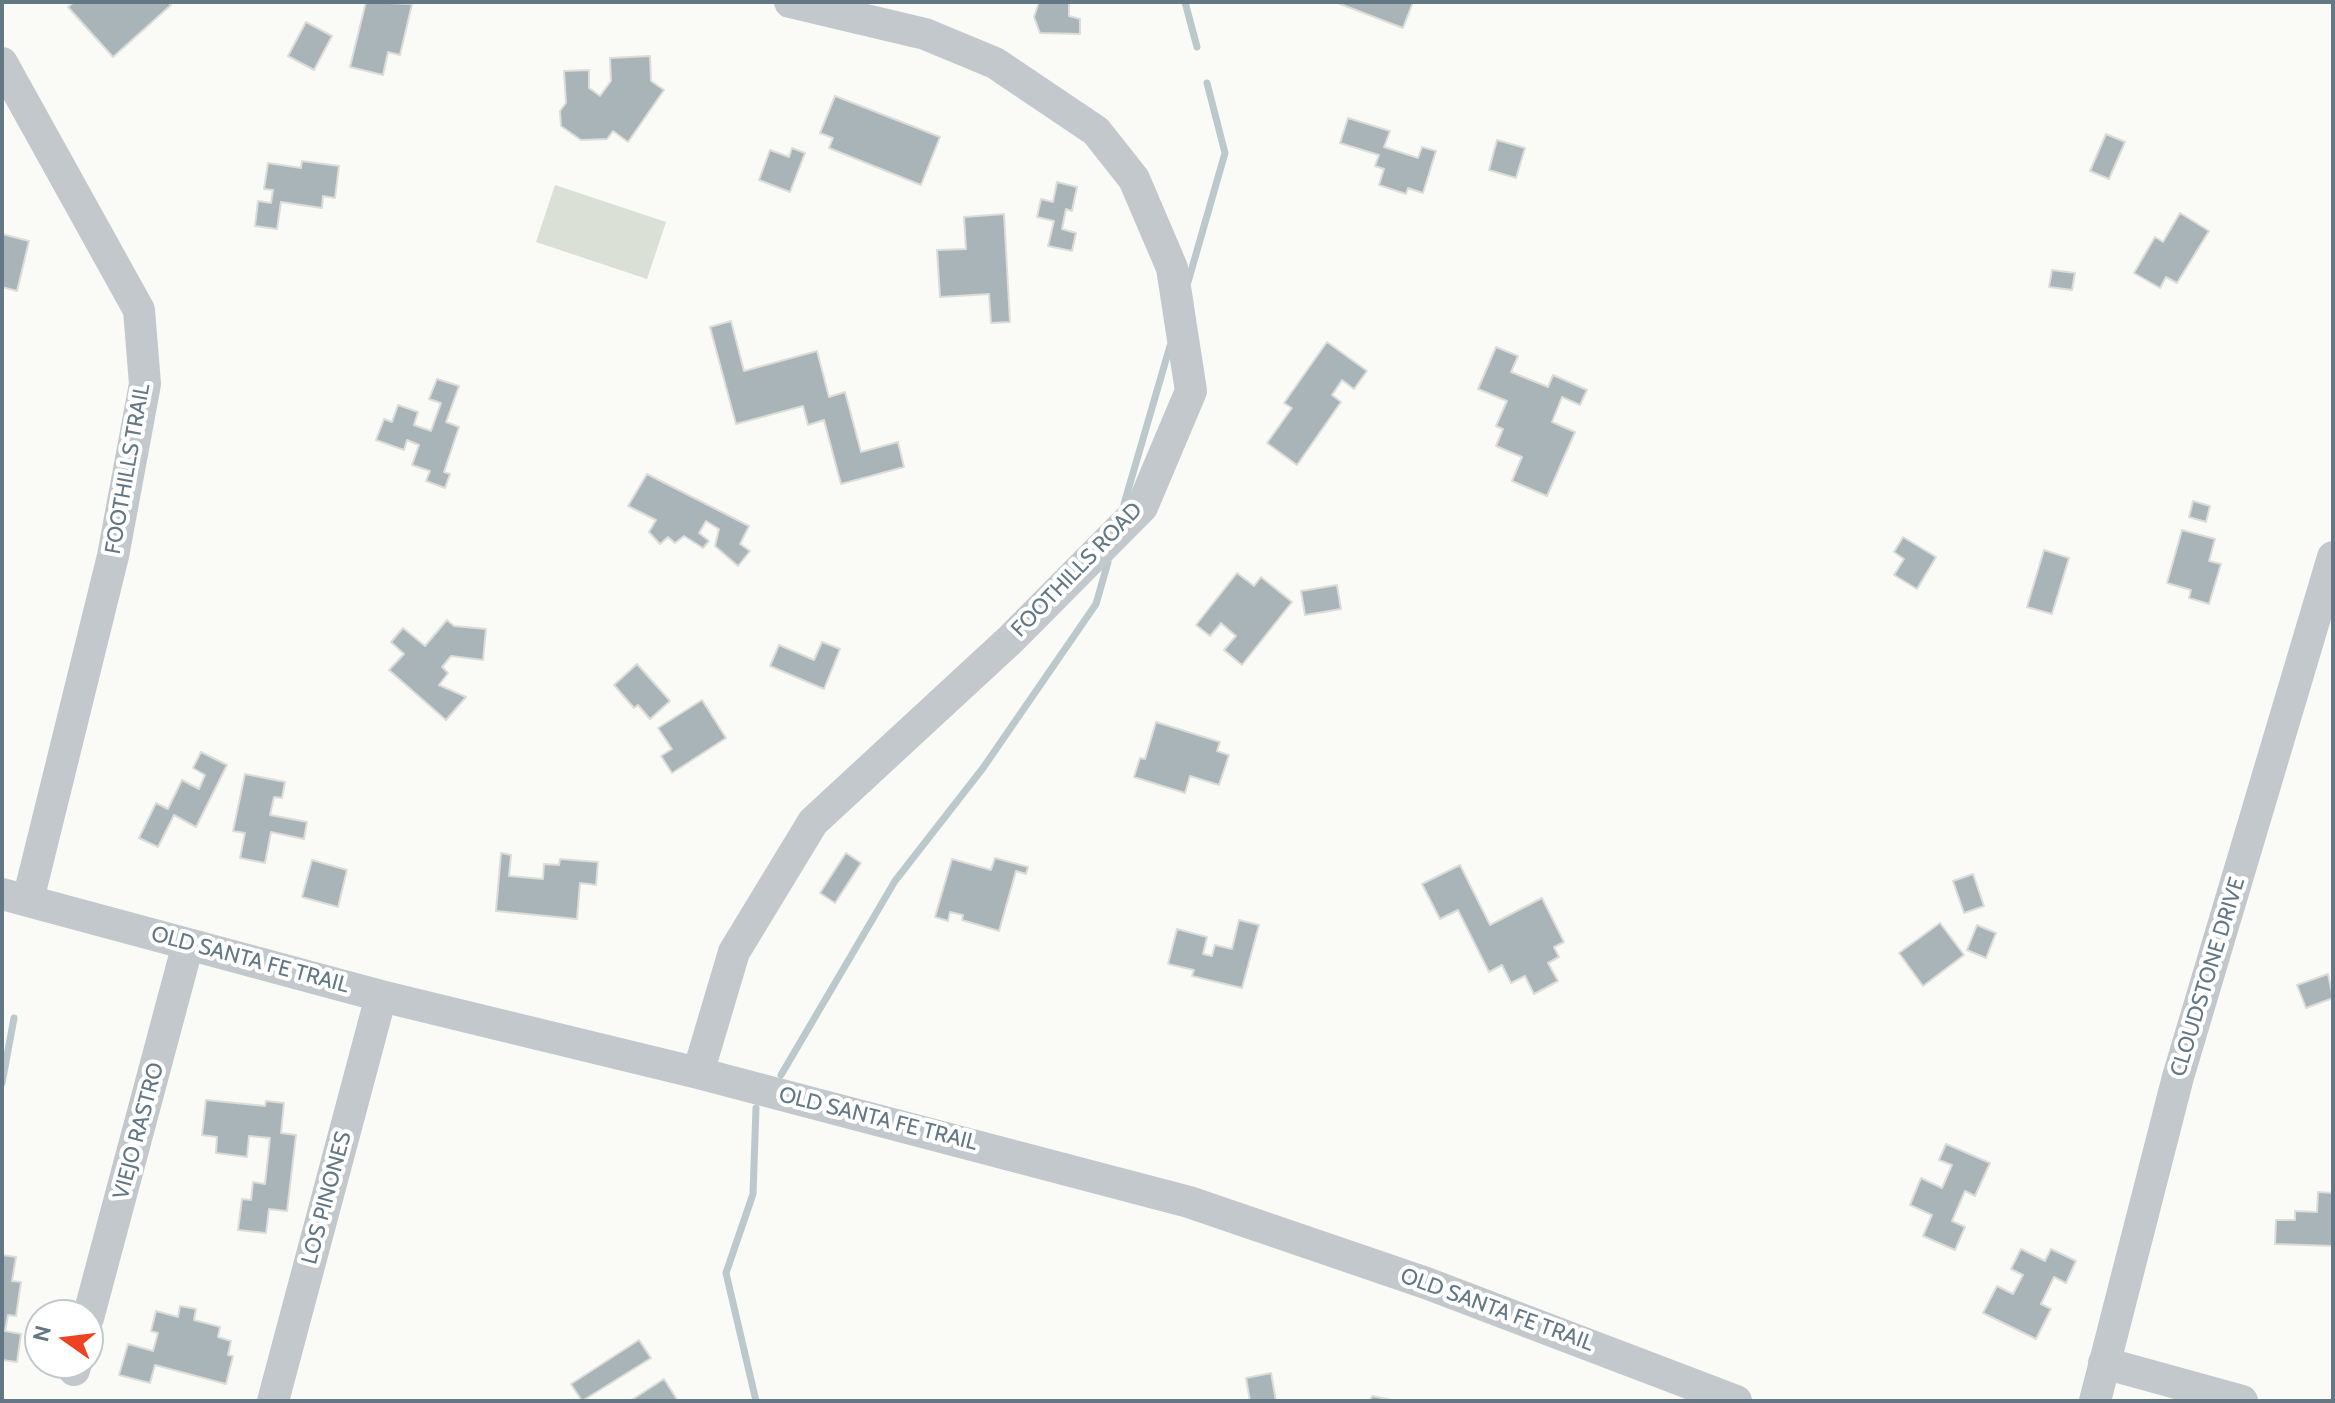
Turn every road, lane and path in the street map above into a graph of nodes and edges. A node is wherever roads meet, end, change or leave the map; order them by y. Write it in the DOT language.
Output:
graph roads {
  1 [pos="790,2"];
  2 [pos="2,63"];
  3 [pos="2333,557"];
  4 [pos="15,897"];
  5 [pos="188,944"];
  6 [pos="381,996"];
  7 [pos="698,1073"];
  8 [pos="93,1299"];
  9 [pos="2104,1363"];
  10 [pos="273,1401"];
  11 [pos="1736,1401"];
  12 [pos="2095,1401"];
  13 [pos="2242,1401"];
  1 -- 7 [label="street, FOOTHILLS ROAD"];
  2 -- 4 [label="street, FOOTHILLS TRAIL"];
  3 -- 9 [label="street, CLOUDSTONE DRIVE"];
  4 -- 5 [label="street, OLD SANTA FE TRAIL"];
  5 -- 6 [label="street, OLD SANTA FE TRAIL"];
  5 -- 8 [label="street, VIEJO RASTRO"];
  6 -- 7 [label="street, OLD SANTA FE TRAIL"];
  6 -- 10 [label="street, LOS PINONES"];
  7 -- 11 [label="street, OLD SANTA FE TRAIL"];
  9 -- 12 [label="street, CLOUDSTONE DRIVE"];
  9 -- 13 [label="street"];
}
